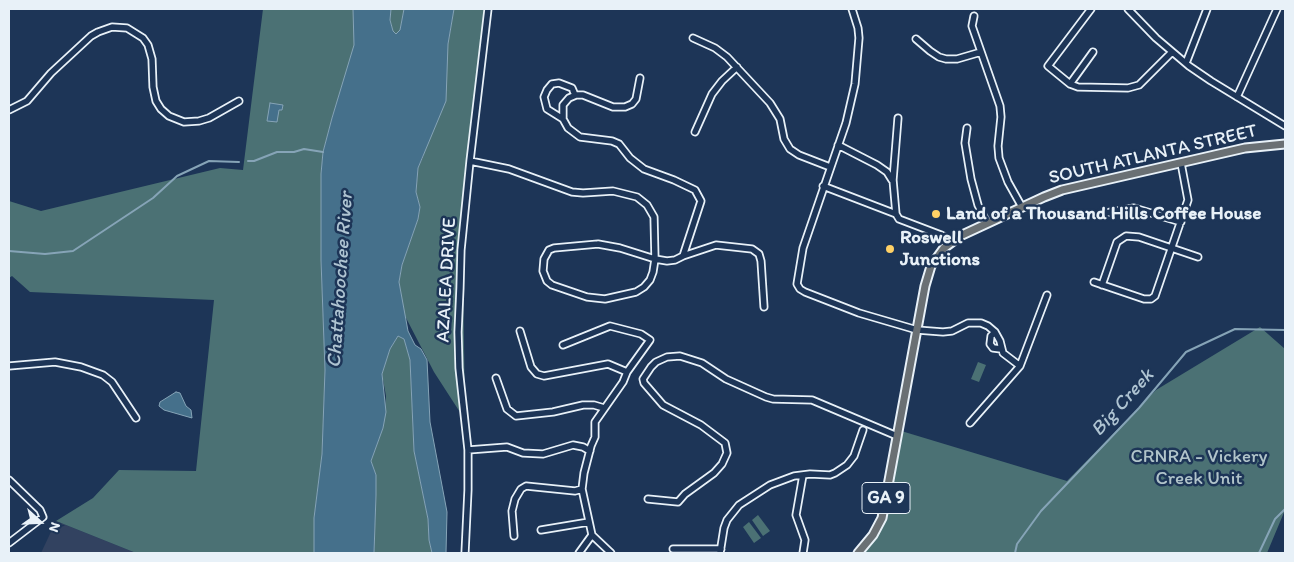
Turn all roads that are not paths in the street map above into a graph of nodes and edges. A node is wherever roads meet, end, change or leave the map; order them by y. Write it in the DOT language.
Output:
graph roads {
  1 [pos="488,9"];
  2 [pos="852,9"];
  3 [pos="1091,9"];
  4 [pos="1128,9"];
  5 [pos="1207,9"];
  6 [pos="1277,9"];
  7 [pos="974,16"];
  8 [pos="692,38"];
  9 [pos="916,39"];
  10 [pos="980,52"];
  11 [pos="1094,52"];
  12 [pos="1172,52"];
  13 [pos="1186,64"];
  14 [pos="737,67"];
  15 [pos="640,78"];
  16 [pos="1070,84"];
  17 [pos="575,95"];
  18 [pos="1237,97"];
  19 [pos="239,100"];
  20 [pos="9,110"];
  21 [pos="898,118"];
  22 [pos="563,119"];
  23 [pos="1285,126"];
  24 [pos="966,128"];
  25 [pos="695,132"];
  26 [pos="1285,144"];
  27 [pos="838,145"];
  28 [pos="470,161"];
  29 [pos="1181,163"];
  30 [pos="830,167"];
  31 [pos="893,180"];
  32 [pos="824,185"];
  33 [pos="1022,207"];
  34 [pos="896,212"];
  35 [pos="1100,214"];
  36 [pos="1181,222"];
  37 [pos="987,223"];
  38 [pos="952,241"];
  39 [pos="1172,248"];
  40 [pos="683,256"];
  41 [pos="1198,257"];
  42 [pos="655,259"];
  43 [pos="1094,282"];
  44 [pos="1102,285"];
  45 [pos="1047,295"];
  46 [pos="764,307"];
  47 [pos="917,330"];
  48 [pos="520,332"];
  49 [pos="993,333"];
  50 [pos="563,346"];
  51 [pos="999,349"];
  52 [pos="9,366"];
  53 [pos="1020,366"];
  54 [pos="627,372"];
  55 [pos="496,378"];
  56 [pos="604,408"];
  57 [pos="136,418"];
  58 [pos="970,423"];
  59 [pos="863,430"];
  60 [pos="897,436"];
  61 [pos="468,450"];
  62 [pos="590,451"];
  63 [pos="802,474"];
  64 [pos="9,480"];
  65 [pos="582,489"];
  66 [pos="648,499"];
  67 [pos="589,522"];
  68 [pos="541,530"];
  69 [pos="592,534"];
  70 [pos="514,536"];
  71 [pos="9,543"];
  72 [pos="673,550"];
  73 [pos="720,551"];
  74 [pos="465,553"];
  75 [pos="579,553"];
  76 [pos="611,553"];
  77 [pos="803,553"];
  78 [pos="858,553"];
  1 -- 28 [label="street, AZALEA DRIVE"];
  2 -- 27 [label="street"];
  3 -- 16 [label="street"];
  4 -- 12 [label="street"];
  5 -- 13 [label="street"];
  6 -- 18 [label="street"];
  7 -- 10 [label="street"];
  8 -- 14 [label="street"];
  9 -- 10 [label="street"];
  10 -- 33 [label="street"];
  11 -- 16 [label="street"];
  12 -- 13 [label="street"];
  12 -- 16 [label="street"];
  13 -- 18 [label="street"];
  14 -- 25 [label="street"];
  14 -- 30 [label="street"];
  15 -- 17 [label="street"];
  17 -- 22 [label="street"];
  17 -- 22 [label="street"];
  18 -- 23 [label="street"];
  19 -- 20 [label="street"];
  21 -- 31 [label="street"];
  22 -- 40 [label="street"];
  24 -- 37 [label="street"];
  26 -- 29 [label="main road, SOUTH ATLANTA STREET / GA 9"];
  27 -- 30 [label="street"];
  27 -- 31 [label="street"];
  28 -- 42 [label="street"];
  28 -- 61 [label="street, AZALEA DRIVE"];
  29 -- 33 [label="main road, SOUTH ATLANTA STREET / GA 9"];
  29 -- 36 [label="street"];
  30 -- 32 [label="street"];
  31 -- 34 [label="street"];
  32 -- 34 [label="street"];
  32 -- 47 [label="street"];
  33 -- 37 [label="main road, SOUTH ATLANTA STREET / GA 9"];
  34 -- 38 [label="street"];
  35 -- 36 [label="street"];
  36 -- 39 [label="street"];
  37 -- 38 [label="main road, SOUTH ATLANTA STREET / GA 9"];
  38 -- 47 [label="main road, SOUTH ATLANTA STREET / GA 9"];
  39 -- 41 [label="street"];
  39 -- 44 [label="street"];
  39 -- 44 [label="street"];
  40 -- 42 [label="street"];
  40 -- 46 [label="street"];
  42 -- 42 [label="street"];
  43 -- 44 [label="street"];
  45 -- 53 [label="street"];
  47 -- 49 [label="street"];
  47 -- 60 [label="main road, SOUTH ATLANTA STREET / GA 9"];
  48 -- 54 [label="street"];
  49 -- 51 [label="street"];
  49 -- 51 [label="street"];
  50 -- 54 [label="street"];
  51 -- 53 [label="street"];
  52 -- 57 [label="street"];
  53 -- 58 [label="street"];
  54 -- 56 [label="street"];
  55 -- 56 [label="street"];
  56 -- 62 [label="street"];
  59 -- 63 [label="street"];
  60 -- 66 [label="street"];
  60 -- 78 [label="main road, SOUTH ATLANTA STREET / GA 9"];
  61 -- 62 [label="street"];
  61 -- 74 [label="street, AZALEA DRIVE"];
  62 -- 65 [label="street"];
  63 -- 73 [label="street"];
  63 -- 77 [label="street"];
  64 -- 71 [label="street"];
  65 -- 67 [label="street"];
  65 -- 70 [label="street"];
  67 -- 68 [label="street"];
  67 -- 69 [label="street"];
  69 -- 75 [label="street"];
  69 -- 76 [label="street"];
  72 -- 73 [label="street"];
}
